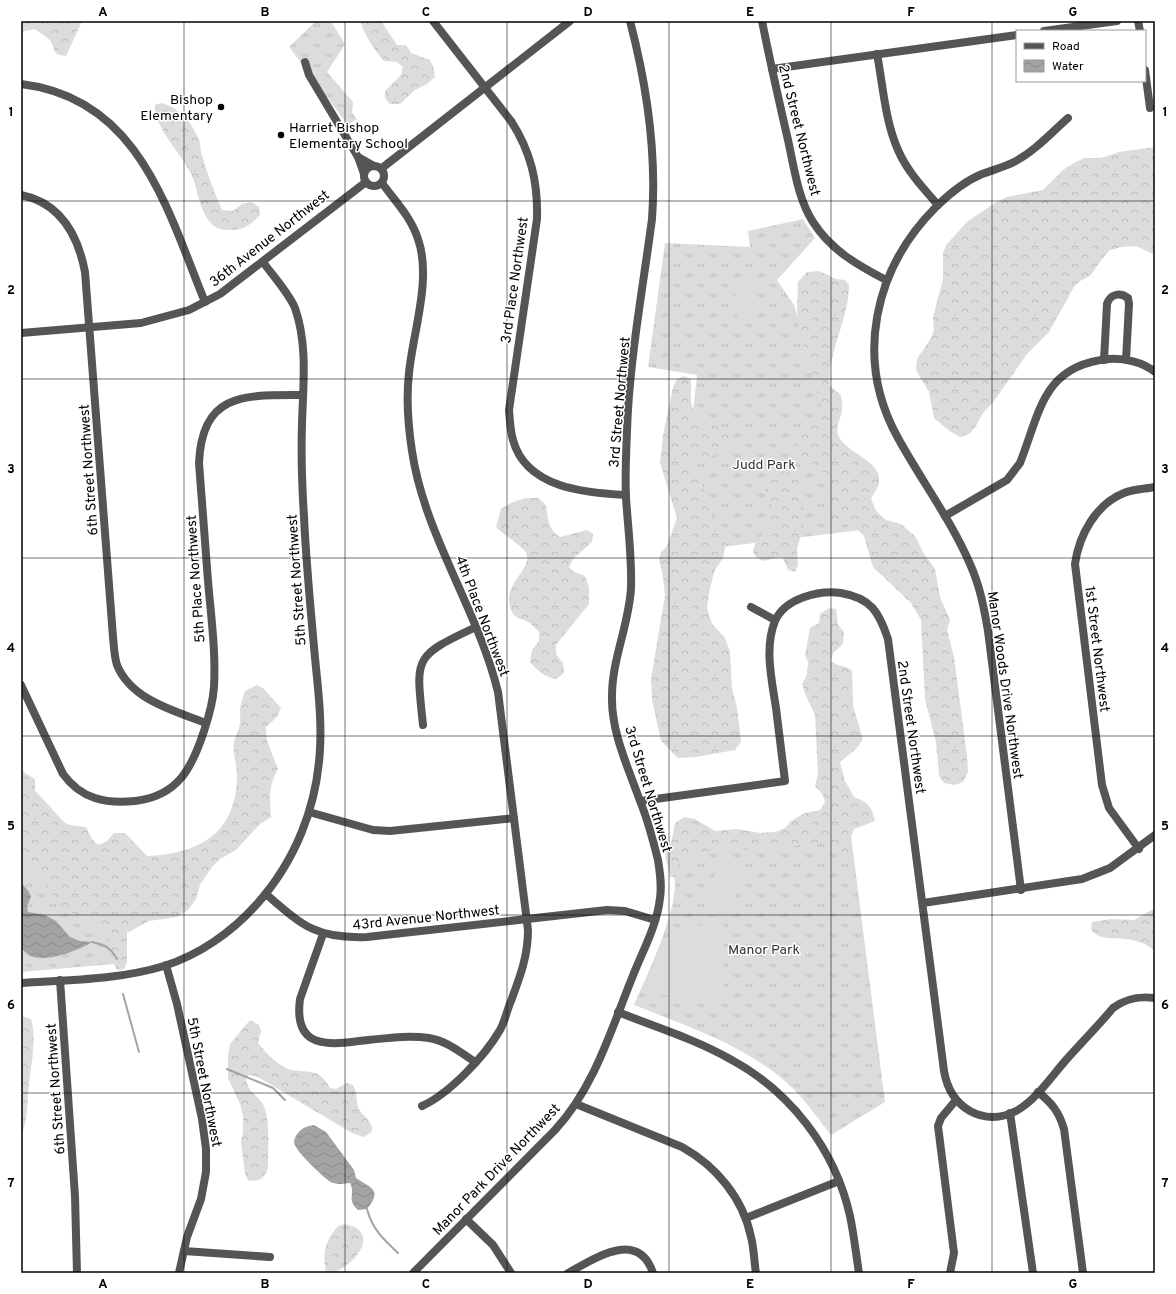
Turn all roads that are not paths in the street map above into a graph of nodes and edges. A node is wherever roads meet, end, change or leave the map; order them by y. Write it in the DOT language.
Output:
graph roads {
  1 [pos="433,21"];
  2 [pos="570,21"];
  3 [pos="630,21"];
  4 [pos="762,21"];
  5 [pos="1117,21"];
  6 [pos="1051,30"];
  7 [pos="1016,35"];
  8 [pos="878,54"];
  9 [pos="305,62"];
  10 [pos="772,69"];
  11 [pos="1146,78"];
  12 [pos="21,84"];
  13 [pos="485,87"];
  14 [pos="1150,108"];
  15 [pos="1068,118"];
  16 [pos="358,157"];
  17 [pos="378,167"];
  18 [pos="365,178"];
  19 [pos="382,183"];
  20 [pos="21,195"];
  21 [pos="938,205"];
  22 [pos="263,262"];
  23 [pos="886,280"];
  24 [pos="205,302"];
  25 [pos="90,328"];
  26 [pos="21,333"];
  27 [pos="1104,360"];
  28 [pos="1126,360"];
  29 [pos="1155,372"];
  30 [pos="302,395"];
  31 [pos="1155,487"];
  32 [pos="626,496"];
  33 [pos="945,516"];
  34 [pos="751,607"];
  35 [pos="775,620"];
  36 [pos="476,627"];
  37 [pos="21,685"];
  38 [pos="206,723"];
  39 [pos="423,725"];
  40 [pos="641,801"];
  41 [pos="309,812"];
  42 [pos="514,818"];
  43 [pos="1155,835"];
  44 [pos="1139,849"];
  45 [pos="1021,890"];
  46 [pos="266,894"];
  47 [pos="922,903"];
  48 [pos="527,920"];
  49 [pos="655,920"];
  50 [pos="323,934"];
  51 [pos="166,965"];
  52 [pos="60,980"];
  53 [pos="21,983"];
  54 [pos="1155,998"];
  55 [pos="618,1012"];
  56 [pos="474,1062"];
  57 [pos="1038,1092"];
  58 [pos="956,1100"];
  59 [pos="576,1104"];
  60 [pos="422,1106"];
  61 [pos="1010,1114"];
  62 [pos="839,1181"];
  63 [pos="746,1218"];
  64 [pos="466,1219"];
  65 [pos="184,1252"];
  66 [pos="270,1257"];
  67 [pos="77,1273"];
  68 [pos="179,1273"];
  69 [pos="413,1273"];
  70 [pos="511,1273"];
  71 [pos="568,1273"];
  72 [pos="653,1273"];
  73 [pos="756,1273"];
  74 [pos="859,1273"];
  75 [pos="950,1273"];
  76 [pos="1033,1273"];
  77 [pos="1083,1273"];
  1 -- 13 [label="street, 3rd Place Northwest"];
  2 -- 13 [label="street, 36th Avenue Northwest"];
  3 -- 32 [label="street, 3rd Street Northwest"];
  4 -- 10 [label="street, 2nd Street Northwest"];
  5 -- 6 [label="street"];
  7 -- 8 [label="street"];
  8 -- 10 [label="street"];
  8 -- 21 [label="street"];
  9 -- 16 [label="street"];
  10 -- 23 [label="street, 2nd Street Northwest"];
  11 -- 14 [label="street"];
  12 -- 24 [label="street"];
  13 -- 17 [label="street, 36th Avenue Northwest"];
  13 -- 32 [label="street, 3rd Place Northwest"];
  15 -- 21 [label="street, Manor Woods Drive Northwest"];
  16 -- 17 [label="street"];
  16 -- 18 [label="street"];
  17 -- 18 [label="street, 36th Avenue Northwest"];
  17 -- 19 [label="street"];
  18 -- 19 [label="street"];
  18 -- 22 [label="street, 36th Avenue Northwest"];
  19 -- 36 [label="street, 4th Place Northwest"];
  20 -- 25 [label="street, 6th Street Northwest"];
  21 -- 23 [label="street, Manor Woods Drive Northwest"];
  22 -- 24 [label="street, 36th Avenue Northwest"];
  22 -- 30 [label="street, 5th Street Northwest"];
  23 -- 33 [label="street, Manor Woods Drive Northwest"];
  24 -- 25 [label="street, 36th Avenue Northwest"];
  25 -- 26 [label="street, 36th Avenue Northwest"];
  25 -- 38 [label="street, 6th Street Northwest"];
  27 -- 28 [label="street"];
  27 -- 28 [label="street"];
  27 -- 33 [label="street"];
  28 -- 29 [label="street"];
  30 -- 38 [label="street, 5th Place Northwest"];
  30 -- 41 [label="street, 5th Street Northwest"];
  31 -- 44 [label="street, 1st Street Northwest"];
  32 -- 40 [label="street, 3rd Street Northwest"];
  33 -- 45 [label="street, Manor Woods Drive Northwest"];
  34 -- 35 [label="street"];
  35 -- 40 [label="street"];
  35 -- 47 [label="street, 2nd Street Northwest"];
  36 -- 39 [label="street"];
  36 -- 42 [label="street, 4th Place Northwest"];
  37 -- 38 [label="street, 5th Place Northwest"];
  40 -- 49 [label="street, 3rd Street Northwest"];
  41 -- 42 [label="street"];
  41 -- 46 [label="street, 5th Street Northwest"];
  42 -- 48 [label="street, 4th Place Northwest"];
  43 -- 44 [label="street"];
  44 -- 45 [label="street"];
  45 -- 47 [label="street"];
  46 -- 50 [label="street, 43rd Avenue Northwest"];
  46 -- 51 [label="street"];
  47 -- 58 [label="street, 2nd Street Northwest"];
  48 -- 49 [label="street, 43rd Avenue Northwest"];
  48 -- 50 [label="street, 43rd Avenue Northwest"];
  48 -- 56 [label="street, 4th Place Northwest"];
  49 -- 55 [label="street, 3rd Street Northwest"];
  50 -- 56 [label="street"];
  51 -- 52 [label="street"];
  51 -- 65 [label="street, 5th Street Northwest"];
  52 -- 53 [label="street"];
  52 -- 67 [label="street, 6th Street Northwest"];
  54 -- 57 [label="street"];
  55 -- 59 [label="street, Manor Park Drive Northwest"];
  55 -- 62 [label="street"];
  56 -- 60 [label="street, 4th Place Northwest"];
  57 -- 61 [label="street"];
  57 -- 77 [label="street"];
  58 -- 61 [label="street"];
  58 -- 75 [label="street"];
  59 -- 63 [label="street"];
  59 -- 64 [label="street, Manor Park Drive Northwest"];
  61 -- 76 [label="street"];
  62 -- 63 [label="street"];
  62 -- 74 [label="street"];
  63 -- 73 [label="street"];
  64 -- 69 [label="street, Manor Park Drive Northwest"];
  64 -- 70 [label="street"];
  65 -- 66 [label="street"];
  65 -- 68 [label="street, 5th Street Northwest"];
  71 -- 72 [label="street"];
}
